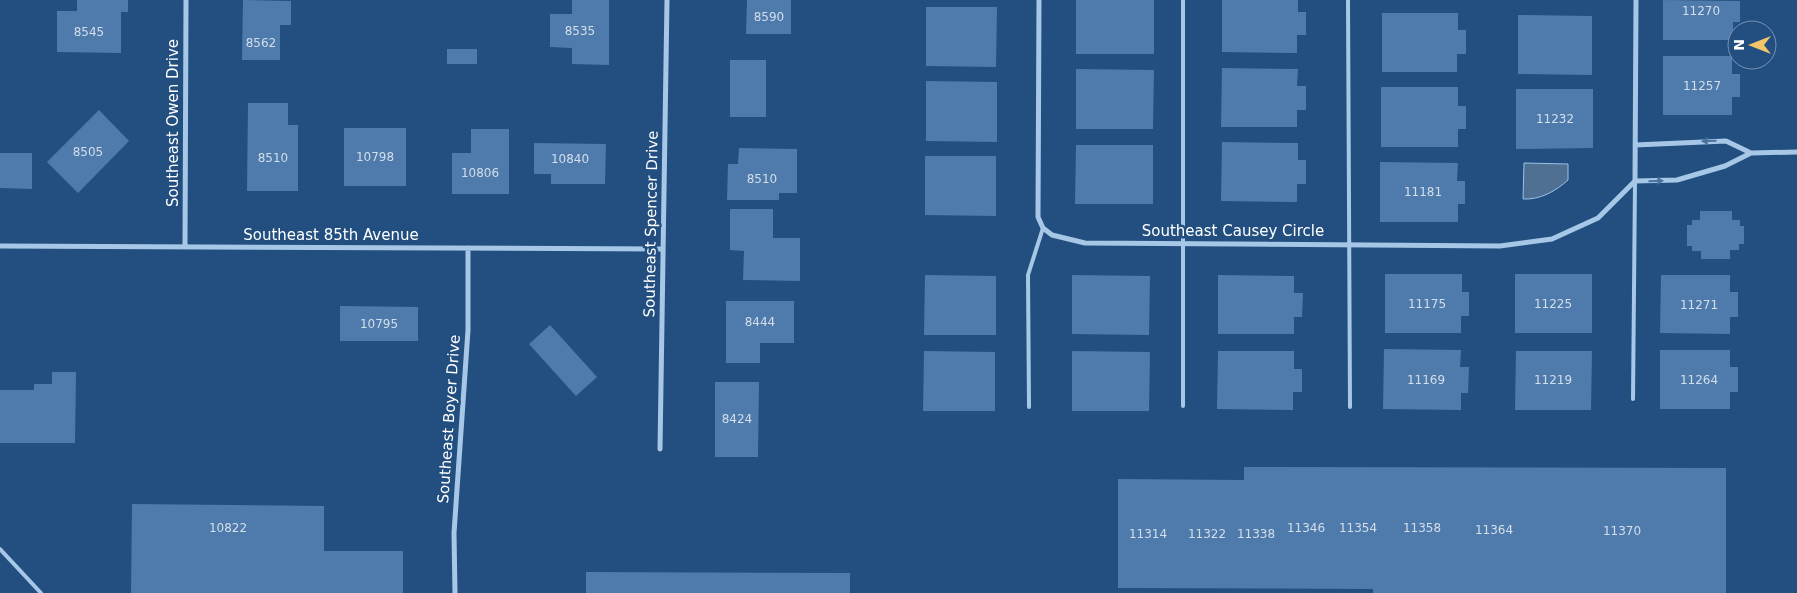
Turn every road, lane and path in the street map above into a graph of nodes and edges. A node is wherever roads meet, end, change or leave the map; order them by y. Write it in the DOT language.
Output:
graph roads {
  1 [pos="186,0"];
  2 [pos="667,0"];
  3 [pos="1039,0"];
  4 [pos="1183,0"];
  5 [pos="1348,0"];
  6 [pos="1636,0"];
  7 [pos="1635,145"];
  8 [pos="1751,152"];
  9 [pos="1797,152"];
  10 [pos="1635,181"];
  11 [pos="1043,228"];
  12 [pos="1183,244"];
  13 [pos="1349,244"];
  14 [pos="0,246"];
  15 [pos="185,246"];
  16 [pos="468,248"];
  17 [pos="662,249"];
  18 [pos="1632,399"];
  19 [pos="1183,406"];
  20 [pos="1029,407"];
  21 [pos="1350,407"];
  22 [pos="660,449"];
  23 [pos="0,549"];
  24 [pos="41,593"];
  25 [pos="455,593"];
  1 -- 15 [label="street, Southeast Owen Drive"];
  2 -- 17 [label="street, Southeast Spencer Drive"];
  3 -- 11 [label="street"];
  4 -- 12 [label="lane"];
  5 -- 13 [label="lane"];
  6 -- 7 [label="street"];
  8 -- 7 [label="street, one-way"];
  7 -- 10 [label="street"];
  8 -- 9 [label="street"];
  10 -- 8 [label="street, one-way"];
  10 -- 13 [label="street, Southeast Causey Circle"];
  10 -- 18 [label="lane"];
  11 -- 12 [label="street, Southeast Causey Circle"];
  11 -- 20 [label="lane"];
  12 -- 13 [label="street, Southeast Causey Circle"];
  12 -- 19 [label="lane"];
  13 -- 21 [label="lane"];
  14 -- 15 [label="street, Southeast 85th Avenue"];
  15 -- 16 [label="street, Southeast 85th Avenue"];
  16 -- 17 [label="street, Southeast 85th Avenue"];
  16 -- 25 [label="street, Southeast Boyer Drive"];
  17 -- 22 [label="street, Southeast Spencer Drive"];
  23 -- 24 [label="lane"];
}
